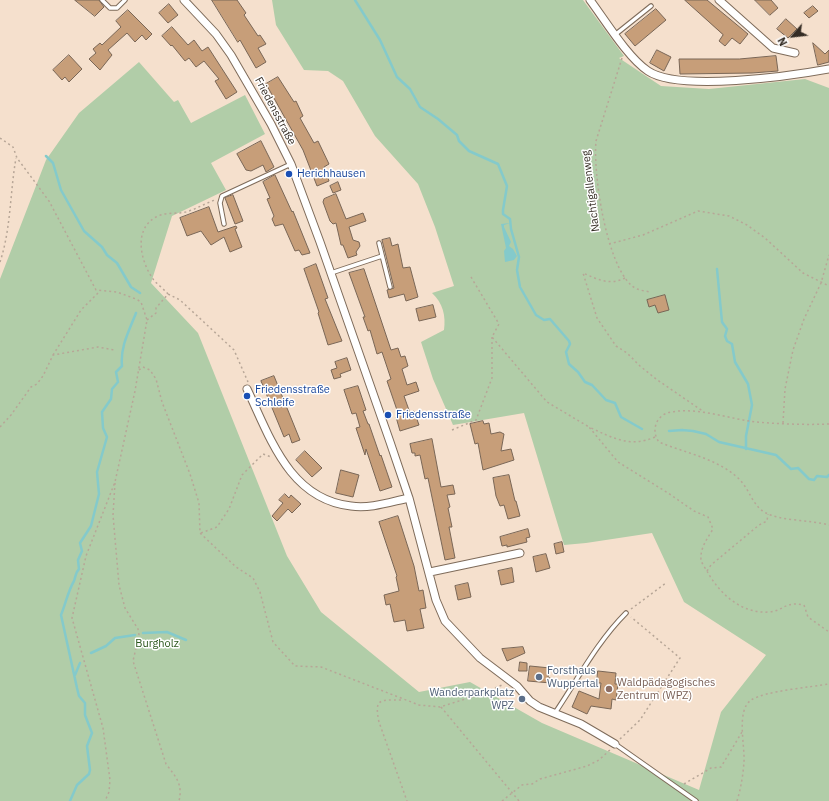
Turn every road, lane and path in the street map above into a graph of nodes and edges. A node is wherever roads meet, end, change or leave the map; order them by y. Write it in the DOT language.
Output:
graph roads {
  1 [pos="102,0"];
  2 [pos="125,0"];
  3 [pos="184,0"];
  4 [pos="590,0"];
  5 [pos="719,0"];
  6 [pos="652,6"];
  7 [pos="616,34"];
  8 [pos="624,46"];
  9 [pos="794,53"];
  10 [pos="829,69"];
  11 [pos="0,138"];
  12 [pos="16,158"];
  13 [pos="291,164"];
  14 [pos="222,196"];
  15 [pos="224,224"];
  16 [pos="378,243"];
  17 [pos="609,244"];
  18 [pos="829,255"];
  19 [pos="382,256"];
  20 [pos="0,262"];
  21 [pos="331,273"];
  22 [pos="470,277"];
  23 [pos="625,278"];
  24 [pos="821,283"];
  25 [pos="829,286"];
  26 [pos="390,287"];
  27 [pos="99,292"];
  28 [pos="651,292"];
  29 [pos="168,294"];
  30 [pos="146,320"];
  31 [pos="492,337"];
  32 [pos="114,350"];
  33 [pos="52,355"];
  34 [pos="138,371"];
  35 [pos="247,389"];
  36 [pos="704,413"];
  37 [pos="782,423"];
  38 [pos="829,424"];
  39 [pos="0,427"];
  40 [pos="589,427"];
  41 [pos="452,430"];
  42 [pos="656,438"];
  43 [pos="281,459"];
  44 [pos="115,482"];
  45 [pos="409,498"];
  46 [pos="768,514"];
  47 [pos="829,525"];
  48 [pos="200,533"];
  49 [pos="520,554"];
  50 [pos="707,571"];
  51 [pos="430,572"];
  52 [pos="666,583"];
  53 [pos="626,613"];
  54 [pos="829,632"];
  55 [pos="509,681"];
  56 [pos="829,684"];
  57 [pos="403,700"];
  58 [pos="440,706"];
  59 [pos="555,714"];
  60 [pos="743,730"];
  61 [pos="615,744"];
  62 [pos="679,788"];
  63 [pos="511,793"];
  64 [pos="105,801"];
  65 [pos="179,801"];
  66 [pos="407,801"];
  67 [pos="502,801"];
  68 [pos="519,801"];
  69 [pos="696,801"];
  70 [pos="737,801"];
  1 -- 2 [label="lane"];
  3 -- 13 [label="street, Friedensstraße"];
  4 -- 7 [label="street"];
  5 -- 9 [label="street"];
  6 -- 7 [label="lane"];
  7 -- 8 [label="street"];
  8 -- 10 [label="street"];
  8 -- 17 [label="path, Nachtigallenweg"];
  11 -- 12 [label="path"];
  12 -- 20 [label="path"];
  12 -- 27 [label="path"];
  13 -- 14 [label="lane"];
  13 -- 21 [label="street, Friedensstraße"];
  14 -- 15 [label="lane"];
  14 -- 29 [label="path"];
  16 -- 19 [label="lane"];
  17 -- 23 [label="path, Nachtigallenweg"];
  17 -- 24 [label="path"];
  18 -- 24 [label="path"];
  19 -- 21 [label="lane"];
  19 -- 26 [label="lane"];
  21 -- 45 [label="street, Friedensstraße"];
  22 -- 31 [label="path"];
  23 -- 28 [label="path, Nachtigallenweg"];
  23 -- 36 [label="path"];
  24 -- 25 [label="path"];
  24 -- 37 [label="path"];
  27 -- 30 [label="path"];
  27 -- 33 [label="path"];
  29 -- 30 [label="path"];
  29 -- 35 [label="path"];
  30 -- 34 [label="path"];
  31 -- 40 [label="path"];
  31 -- 41 [label="path"];
  32 -- 33 [label="path"];
  33 -- 39 [label="path"];
  34 -- 44 [label="path"];
  34 -- 48 [label="path"];
  35 -- 43 [label="street"];
  36 -- 37 [label="path"];
  36 -- 42 [label="path"];
  37 -- 38 [label="path"];
  40 -- 42 [label="path"];
  40 -- 50 [label="path"];
  42 -- 46 [label="path"];
  43 -- 45 [label="street"];
  43 -- 48 [label="path"];
  44 -- 64 [label="path"];
  44 -- 65 [label="path"];
  45 -- 51 [label="street, Friedensstraße"];
  46 -- 47 [label="path"];
  46 -- 50 [label="path"];
  48 -- 57 [label="path"];
  49 -- 51 [label="street"];
  50 -- 54 [label="path"];
  51 -- 55 [label="street, Friedensstraße"];
  52 -- 53 [label="path"];
  53 -- 59 [label="lane"];
  53 -- 61 [label="path"];
  55 -- 58 [label="path"];
  55 -- 59 [label="street, Friedensstraße"];
  56 -- 60 [label="path"];
  57 -- 58 [label="path"];
  57 -- 66 [label="path"];
  58 -- 63 [label="path"];
  59 -- 61 [label="street, Friedensstraße"];
  60 -- 62 [label="path"];
  60 -- 70 [label="path"];
  61 -- 62 [label="lane"];
  61 -- 63 [label="path"];
  62 -- 69 [label="lane"];
  63 -- 67 [label="path"];
  63 -- 68 [label="path"];
}
